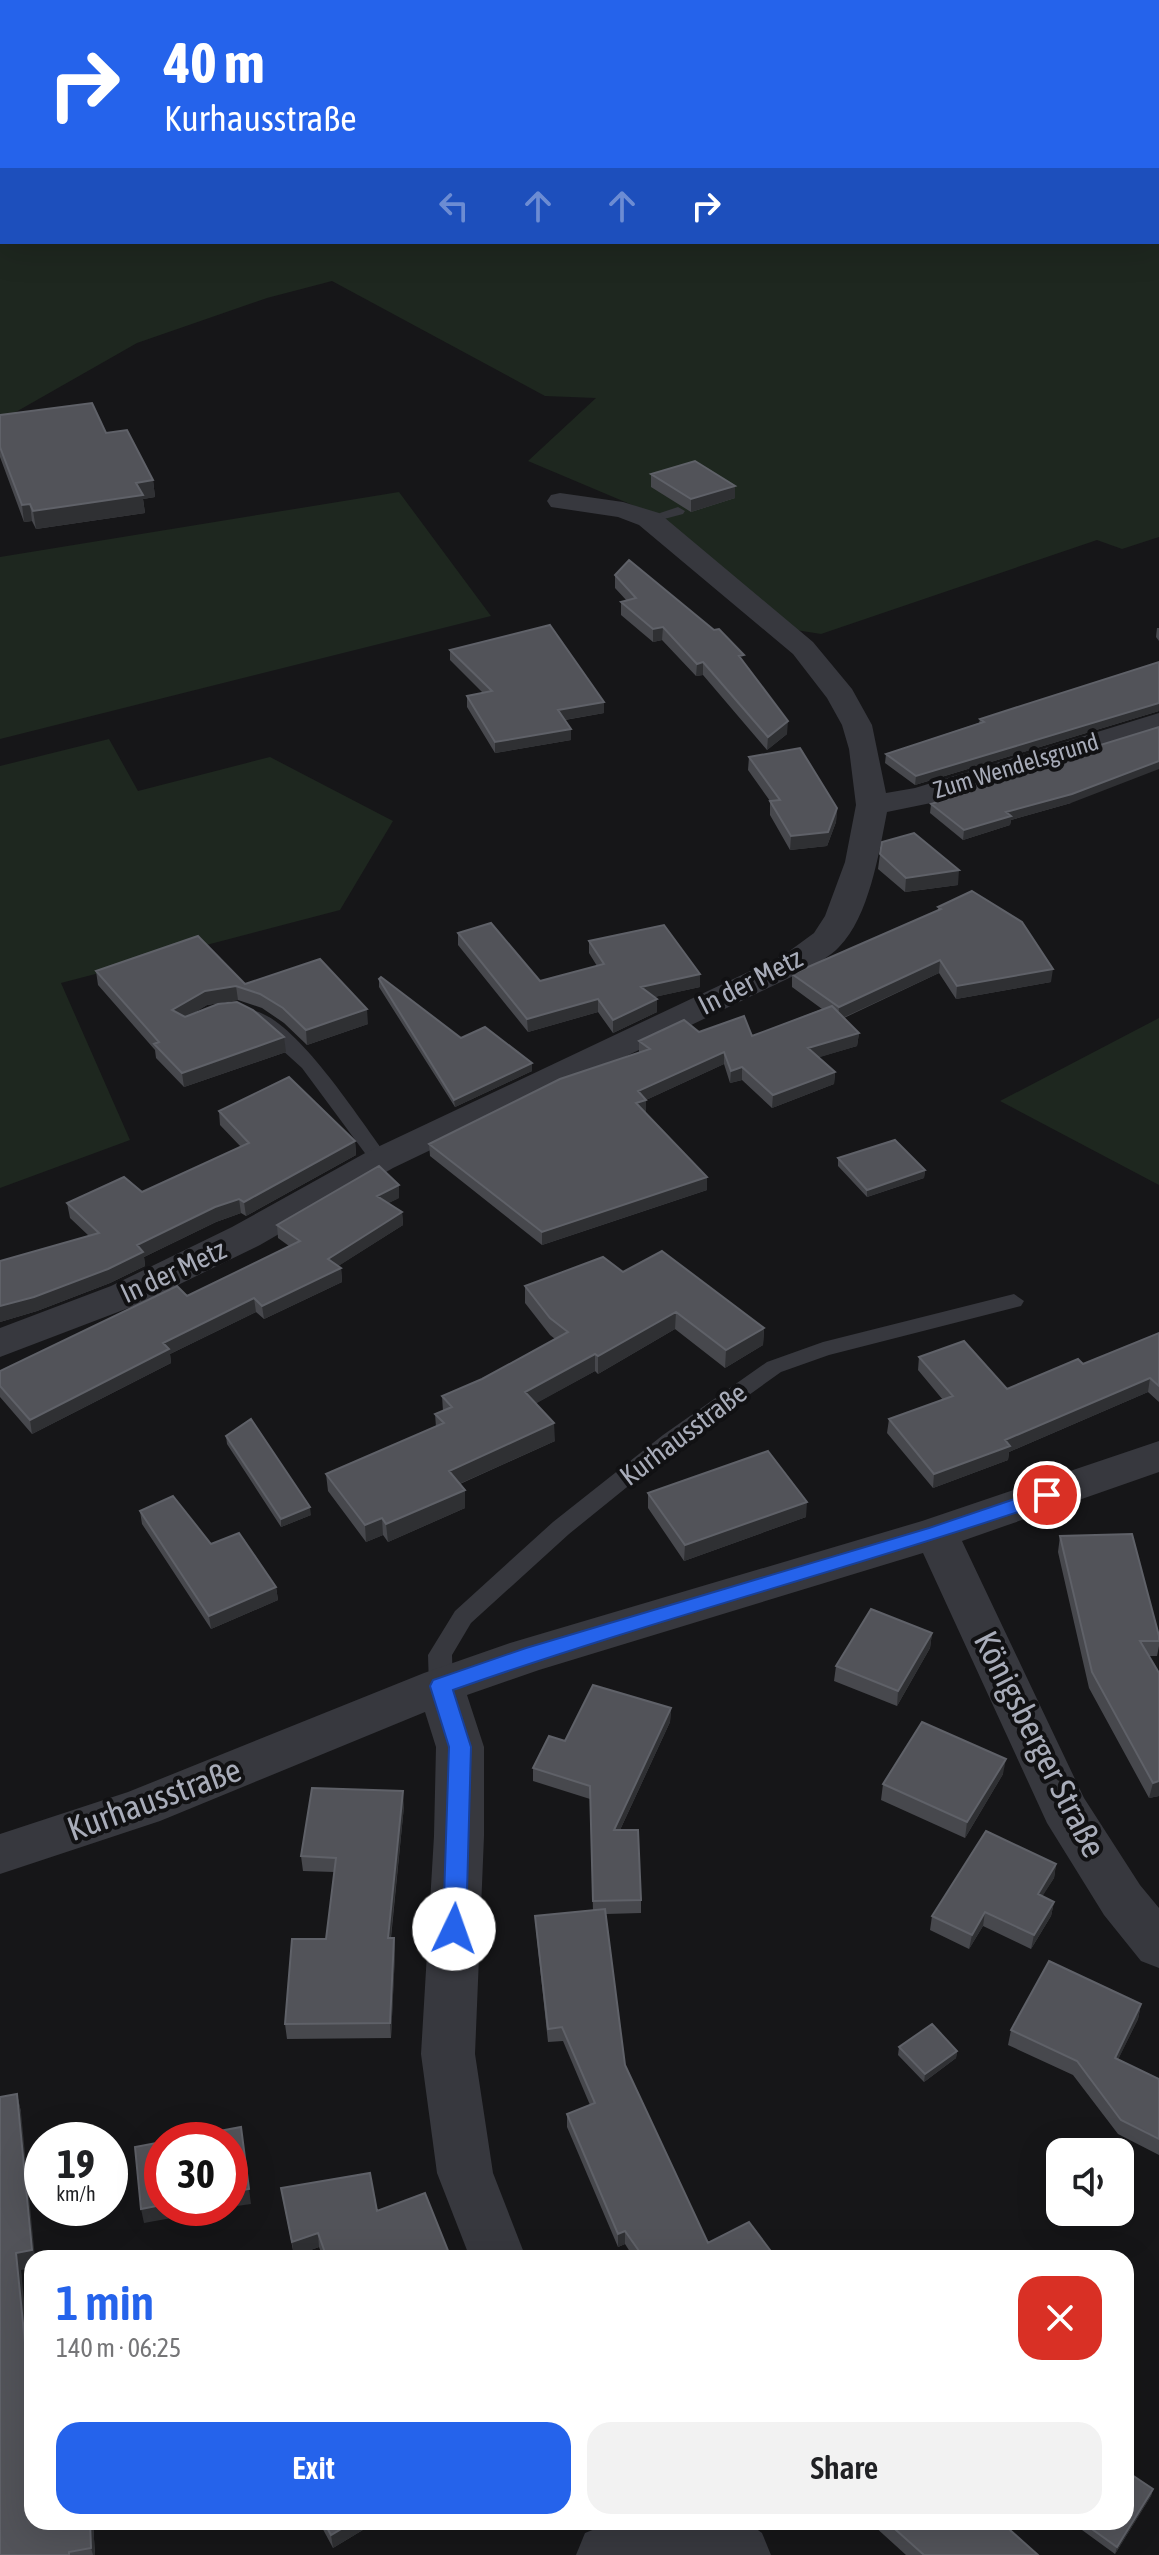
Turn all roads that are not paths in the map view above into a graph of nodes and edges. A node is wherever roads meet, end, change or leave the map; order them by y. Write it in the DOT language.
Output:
graph roads {
  1 [pos="560,501"];
  2 [pos="1159,722"];
  3 [pos="872,805"];
  4 [pos="236,1009"];
  5 [pos="380,1160"];
  6 [pos="1014,1301"];
  7 [pos="0,1343"];
  8 [pos="1159,1456"];
  9 [pos="936,1533"];
  10 [pos="441,1686"];
  11 [pos="0,1854"];
  12 [pos="1159,1946"];
  13 [pos="495,2250"];
  14 [pos="714,2536"];
  15 [pos="607,2555"];
  1 -- 3 [label="street, In der Metz"];
  2 -- 3 [label="street, Zum Wendelsgrund"];
  3 -- 5 [label="street, In der Metz"];
  4 -- 5 [label="lane"];
  5 -- 7 [label="street, In der Metz"];
  6 -- 10 [label="lane, Kurhausstraße"];
  8 -- 9 [label="street, Kurhausstraße"];
  9 -- 10 [label="street, Kurhausstraße"];
  9 -- 12 [label="street, Königsberger Straße"];
  10 -- 11 [label="street, Kurhausstraße"];
  10 -- 13 [label="street"];
  14 -- 15 [label="street"];
}
